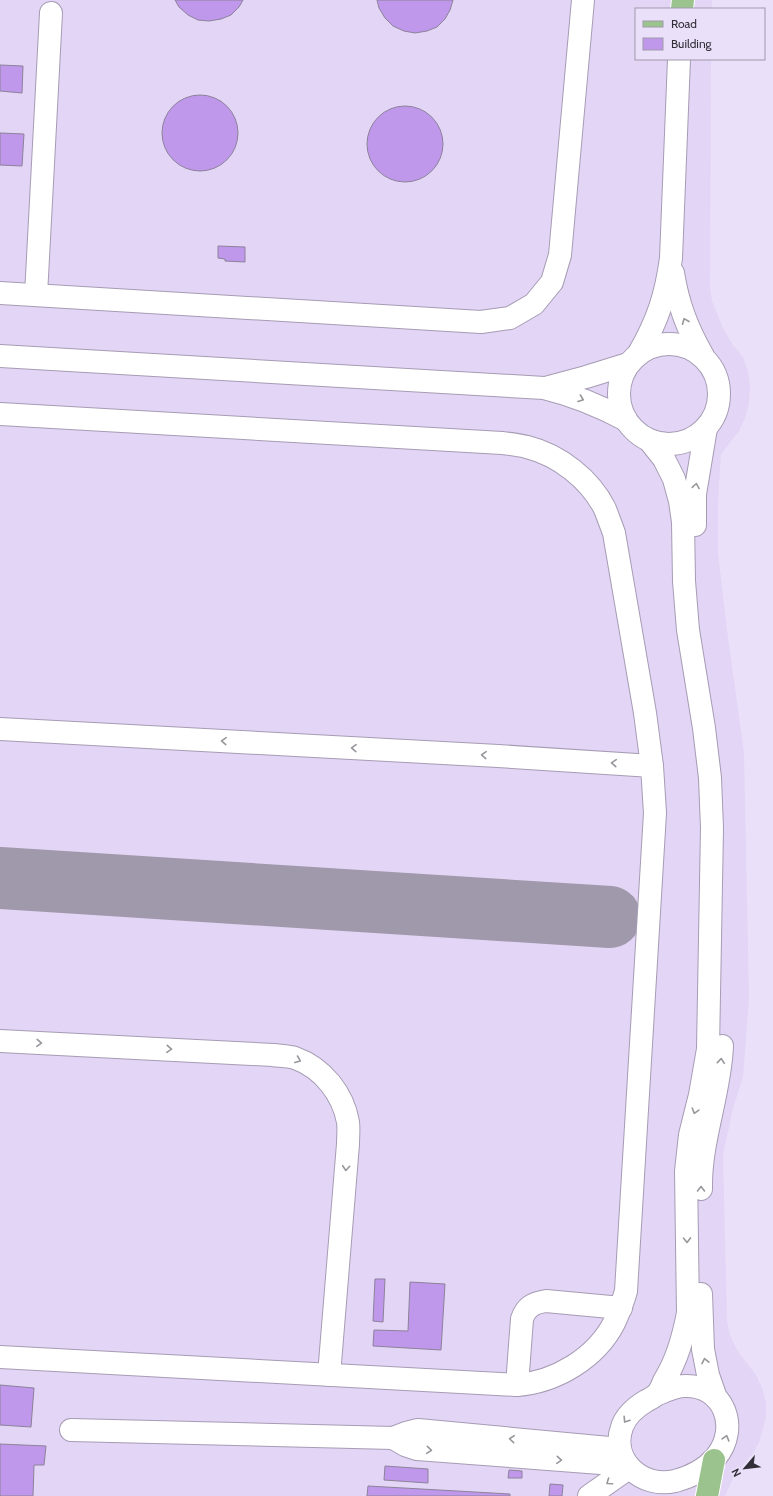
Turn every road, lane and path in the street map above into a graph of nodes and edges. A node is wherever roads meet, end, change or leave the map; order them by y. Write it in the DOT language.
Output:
graph roads {
  1 [pos="583,0"];
  2 [pos="51,13"];
  3 [pos="679,60"];
  4 [pos="671,258"];
  5 [pos="0,293"];
  6 [pos="36,295"];
  7 [pos="0,356"];
  8 [pos="703,356"];
  9 [pos="634,358"];
  10 [pos="544,388"];
  11 [pos="0,414"];
  12 [pos="626,420"];
  13 [pos="706,428"];
  14 [pos="649,440"];
  15 [pos="0,729"];
  16 [pos="652,766"];
  17 [pos="0,1041"];
  18 [pos="621,1308"];
  19 [pos="0,1357"];
  20 [pos="329,1375"];
  21 [pos="517,1385"];
  22 [pos="656,1395"];
  23 [pos="716,1398"];
  24 [pos="71,1430"];
  25 [pos="626,1460"];
  26 [pos="714,1460"];
  27 [pos="669,1489"];
  28 [pos="589,1496"];
  29 [pos="707,1496"];
  1 -- 6 [label="street"];
  2 -- 6 [label="street"];
  3 -- 4 [label="street"];
  8 -- 4 [label="street, one-way"];
  4 -- 9 [label="street"];
  5 -- 6 [label="street"];
  7 -- 10 [label="street"];
  8 -- 9 [label="street"];
  8 -- 13 [label="street"];
  9 -- 10 [label="street"];
  9 -- 12 [label="street"];
  10 -- 12 [label="street, one-way"];
  11 -- 16 [label="street"];
  12 -- 14 [label="street"];
  13 -- 14 [label="street"];
  23 -- 13 [label="street, one-way"];
  14 -- 22 [label="street, one-way"];
  16 -- 15 [label="street, one-way"];
  16 -- 18 [label="street"];
  17 -- 20 [label="street, one-way"];
  18 -- 21 [label="street"];
  18 -- 21 [label="street"];
  19 -- 20 [label="street"];
  20 -- 21 [label="street"];
  22 -- 23 [label="street"];
  22 -- 25 [label="street, one-way"];
  26 -- 23 [label="street, one-way"];
  24 -- 25 [label="street"];
  25 -- 27 [label="street"];
  25 -- 28 [label="street, one-way"];
  26 -- 27 [label="street"];
  26 -- 29 [label="main road"];
}
